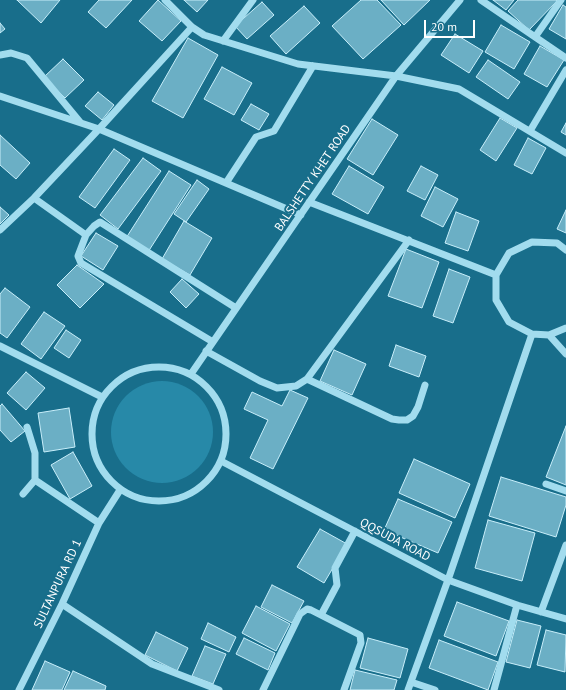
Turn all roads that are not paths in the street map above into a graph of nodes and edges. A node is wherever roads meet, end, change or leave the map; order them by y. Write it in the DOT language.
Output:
graph roads {
  1 [pos="165,0"];
  2 [pos="252,0"];
  3 [pos="460,0"];
  4 [pos="481,0"];
  5 [pos="561,0"];
  6 [pos="192,27"];
  7 [pos="535,37"];
  8 [pos="222,41"];
  9 [pos="0,56"];
  10 [pos="566,58"];
  11 [pos="313,66"];
  12 [pos="566,70"];
  13 [pos="396,76"];
  14 [pos="0,96"];
  15 [pos="81,123"];
  16 [pos="99,129"];
  17 [pos="530,130"];
  18 [pos="566,153"];
  19 [pos="226,183"];
  20 [pos="34,198"];
  21 [pos="309,202"];
  22 [pos="301,215"];
  23 [pos="0,230"];
  24 [pos="86,235"];
  25 [pos="409,240"];
  26 [pos="566,250"];
  27 [pos="496,275"];
  28 [pos="236,308"];
  29 [pos="566,328"];
  30 [pos="532,334"];
  31 [pos="549,335"];
  32 [pos="213,342"];
  33 [pos="0,346"];
  34 [pos="206,352"];
  35 [pos="566,354"];
  36 [pos="191,374"];
  37 [pos="307,379"];
  38 [pos="425,385"];
  39 [pos="102,397"];
  40 [pos="27,427"];
  41 [pos="221,461"];
  42 [pos="35,480"];
  43 [pos="546,484"];
  44 [pos="120,490"];
  45 [pos="566,491"];
  46 [pos="23,494"];
  47 [pos="99,523"];
  48 [pos="355,531"];
  49 [pos="566,545"];
  50 [pos="448,580"];
  51 [pos="62,604"];
  52 [pos="517,605"];
  53 [pos="541,612"];
  54 [pos="321,615"];
  55 [pos="566,619"];
  56 [pos="411,682"];
  57 [pos="19,690"];
  58 [pos="219,690"];
  59 [pos="263,690"];
  60 [pos="344,690"];
  61 [pos="408,690"];
  62 [pos="435,690"];
  63 [pos="494,690"];
  1 -- 6 [label="street"];
  2 -- 8 [label="street"];
  3 -- 13 [label="street, BALSHETTY KHET ROAD"];
  4 -- 7 [label="street"];
  5 -- 7 [label="street"];
  6 -- 8 [label="street"];
  6 -- 16 [label="street"];
  7 -- 10 [label="street"];
  8 -- 11 [label="street"];
  9 -- 15 [label="street"];
  11 -- 13 [label="street"];
  11 -- 19 [label="street"];
  12 -- 17 [label="street"];
  13 -- 17 [label="street"];
  13 -- 21 [label="street, BALSHETTY KHET ROAD"];
  14 -- 15 [label="street"];
  15 -- 16 [label="street"];
  16 -- 19 [label="street"];
  16 -- 20 [label="street"];
  17 -- 18 [label="street"];
  19 -- 22 [label="street"];
  20 -- 23 [label="street"];
  20 -- 24 [label="street"];
  21 -- 22 [label="street, BALSHETTY KHET ROAD"];
  21 -- 25 [label="street"];
  22 -- 28 [label="street, BALSHETTY KHET ROAD"];
  24 -- 28 [label="street"];
  24 -- 32 [label="street"];
  25 -- 27 [label="street"];
  25 -- 37 [label="street"];
  26 -- 27 [label="street"];
  27 -- 30 [label="street"];
  28 -- 32 [label="street, BALSHETTY KHET ROAD"];
  29 -- 31 [label="street"];
  30 -- 31 [label="street"];
  30 -- 50 [label="street"];
  31 -- 35 [label="street"];
  32 -- 34 [label="street, BALSHETTY KHET ROAD"];
  33 -- 39 [label="street"];
  34 -- 36 [label="street, BALSHETTY KHET ROAD"];
  34 -- 37 [label="street"];
  36 -- 39 [label="street"];
  36 -- 41 [label="street"];
  37 -- 38 [label="street"];
  39 -- 44 [label="street"];
  40 -- 42 [label="street"];
  41 -- 44 [label="street"];
  41 -- 48 [label="street, QQSUDA ROAD"];
  42 -- 46 [label="street"];
  42 -- 47 [label="street"];
  43 -- 45 [label="street"];
  44 -- 47 [label="street, SULTANPURA RD 1"];
  47 -- 51 [label="street, SULTANPURA RD 1"];
  48 -- 50 [label="street, QQSUDA ROAD"];
  48 -- 54 [label="street"];
  49 -- 53 [label="street"];
  50 -- 52 [label="street, QQSUDA ROAD"];
  50 -- 56 [label="street"];
  51 -- 57 [label="street, SULTANPURA RD 1"];
  51 -- 58 [label="street"];
  52 -- 53 [label="street, QQSUDA ROAD"];
  52 -- 63 [label="street"];
  53 -- 55 [label="street, QQSUDA ROAD"];
  54 -- 59 [label="street"];
  54 -- 60 [label="street"];
  56 -- 61 [label="street"];
  56 -- 62 [label="street"];
}
